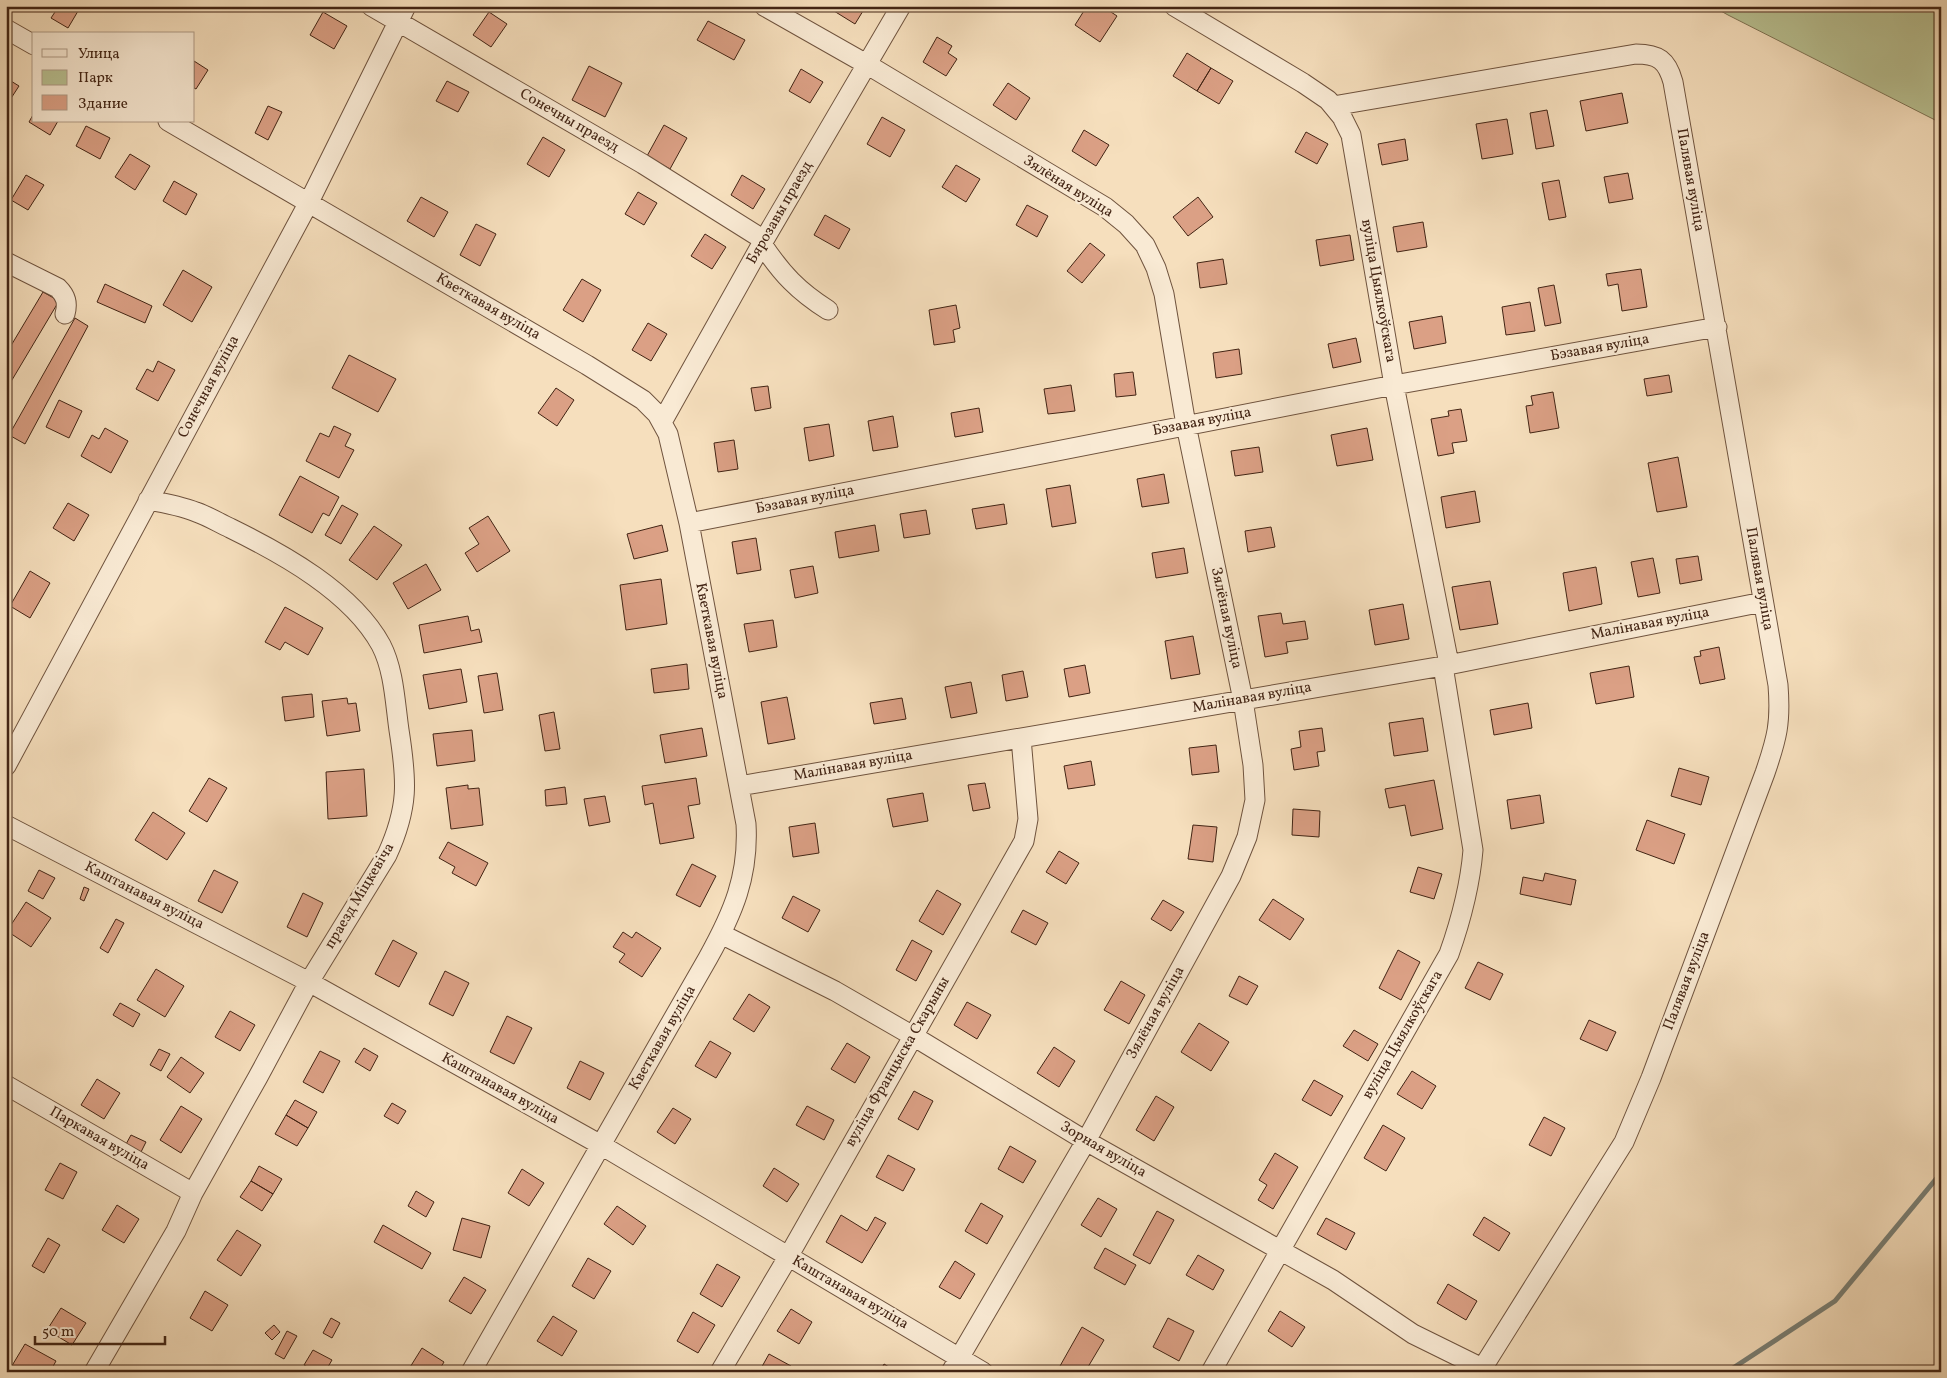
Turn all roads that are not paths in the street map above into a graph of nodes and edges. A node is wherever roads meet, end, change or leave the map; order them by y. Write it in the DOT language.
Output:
graph roads {
  1 [pos="371,6"];
  2 [pos="764,6"];
  3 [pos="901,6"];
  4 [pos="1174,6"];
  5 [pos="402,14"];
  6 [pos="6,29"];
  7 [pos="32,44"];
  8 [pos="868,65"];
  9 [pos="1334,106"];
  10 [pos="170,122"];
  11 [pos="309,202"];
  12 [pos="762,242"];
  13 [pos="6,262"];
  14 [pos="828,310"];
  15 [pos="65,314"];
  16 [pos="1716,327"];
  17 [pos="1394,385"];
  18 [pos="662,422"];
  19 [pos="1186,425"];
  20 [pos="148,500"];
  21 [pos="689,523"];
  22 [pos="1763,602"];
  23 [pos="1446,665"];
  24 [pos="1243,700"];
  25 [pos="1021,738"];
  26 [pos="6,766"];
  27 [pos="739,786"];
  28 [pos="6,825"];
  29 [pos="721,934"];
  30 [pos="309,982"];
  31 [pos="913,1036"];
  32 [pos="6,1085"];
  33 [pos="1086,1141"];
  34 [pos="602,1146"];
  35 [pos="193,1193"];
  36 [pos="1280,1250"];
  37 [pos="788,1257"];
  38 [pos="955,1365"];
  39 [pos="1481,1370"];
  40 [pos="94,1372"];
  41 [pos="471,1372"];
  42 [pos="720,1372"];
  43 [pos="983,1372"];
  44 [pos="1211,1372"];
  1 -- 5 [label="street, Сонечны праезд"];
  2 -- 8 [label="street, Зялёная вуліца"];
  3 -- 8 [label="street, Бярозавы праезд"];
  4 -- 9 [label="street, вуліца Цыялкоўскага"];
  5 -- 11 [label="street, Сонечная вуліца"];
  5 -- 12 [label="street, Сонечны праезд"];
  6 -- 7 [label="street"];
  8 -- 12 [label="street, Бярозавы праезд"];
  8 -- 19 [label="street, Зялёная вуліца"];
  9 -- 16 [label="street, Палявая вуліца"];
  9 -- 17 [label="street, вуліца Цыялкоўскага"];
  10 -- 11 [label="street, Кветкавая вуліца"];
  11 -- 18 [label="street, Кветкавая вуліца"];
  11 -- 20 [label="street, Сонечная вуліца"];
  12 -- 14 [label="street, Сонечны праезд"];
  12 -- 18 [label="street, Бярозавы праезд"];
  13 -- 15 [label="street"];
  16 -- 17 [label="street, Бэзавая вуліца"];
  16 -- 22 [label="street, Палявая вуліца"];
  17 -- 19 [label="street, Бэзавая вуліца"];
  17 -- 23 [label="street, вуліца Цыялкоўскага"];
  18 -- 21 [label="street, Кветкавая вуліца"];
  19 -- 21 [label="street, Бэзавая вуліца"];
  19 -- 24 [label="street, Зялёная вуліца"];
  20 -- 26 [label="street, Сонечная вуліца"];
  20 -- 30 [label="street, праезд Міцкевіча"];
  21 -- 27 [label="street, Кветкавая вуліца"];
  22 -- 23 [label="street, Малінавая вуліца"];
  22 -- 39 [label="street, Палявая вуліца"];
  23 -- 24 [label="street, Малінавая вуліца"];
  23 -- 36 [label="street, вуліца Цыялкоўскага"];
  24 -- 25 [label="street, Малінавая вуліца"];
  24 -- 33 [label="street, Зялёная вуліца"];
  25 -- 27 [label="street, Малінавая вуліца"];
  25 -- 31 [label="street, вуліца Францыска Скарыны"];
  27 -- 29 [label="street, Кветкавая вуліца"];
  28 -- 30 [label="street, Каштанавая вуліца"];
  29 -- 31 [label="street, Зорная вуліца"];
  29 -- 34 [label="street, Кветкавая вуліца"];
  30 -- 34 [label="street, Каштанавая вуліца"];
  30 -- 35 [label="street, праезд Міцкевіча"];
  31 -- 33 [label="street, Зорная вуліца"];
  31 -- 37 [label="street, вуліца Францыска Скарыны"];
  32 -- 35 [label="street, Паркавая вуліца"];
  33 -- 36 [label="street, Зорная вуліца"];
  33 -- 38 [label="street, Зялёная вуліца"];
  34 -- 37 [label="street, Каштанавая вуліца"];
  34 -- 41 [label="street, Кветкавая вуліца"];
  35 -- 40 [label="street, праезд Міцкевіча"];
  36 -- 39 [label="street, Зорная вуліца"];
  36 -- 44 [label="street, вуліца Цыялкоўскага"];
  37 -- 38 [label="street, Каштанавая вуліца"];
  37 -- 42 [label="street, вуліца Францыска Скарыны"];
  38 -- 43 [label="street, Каштанавая вуліца"];
}
